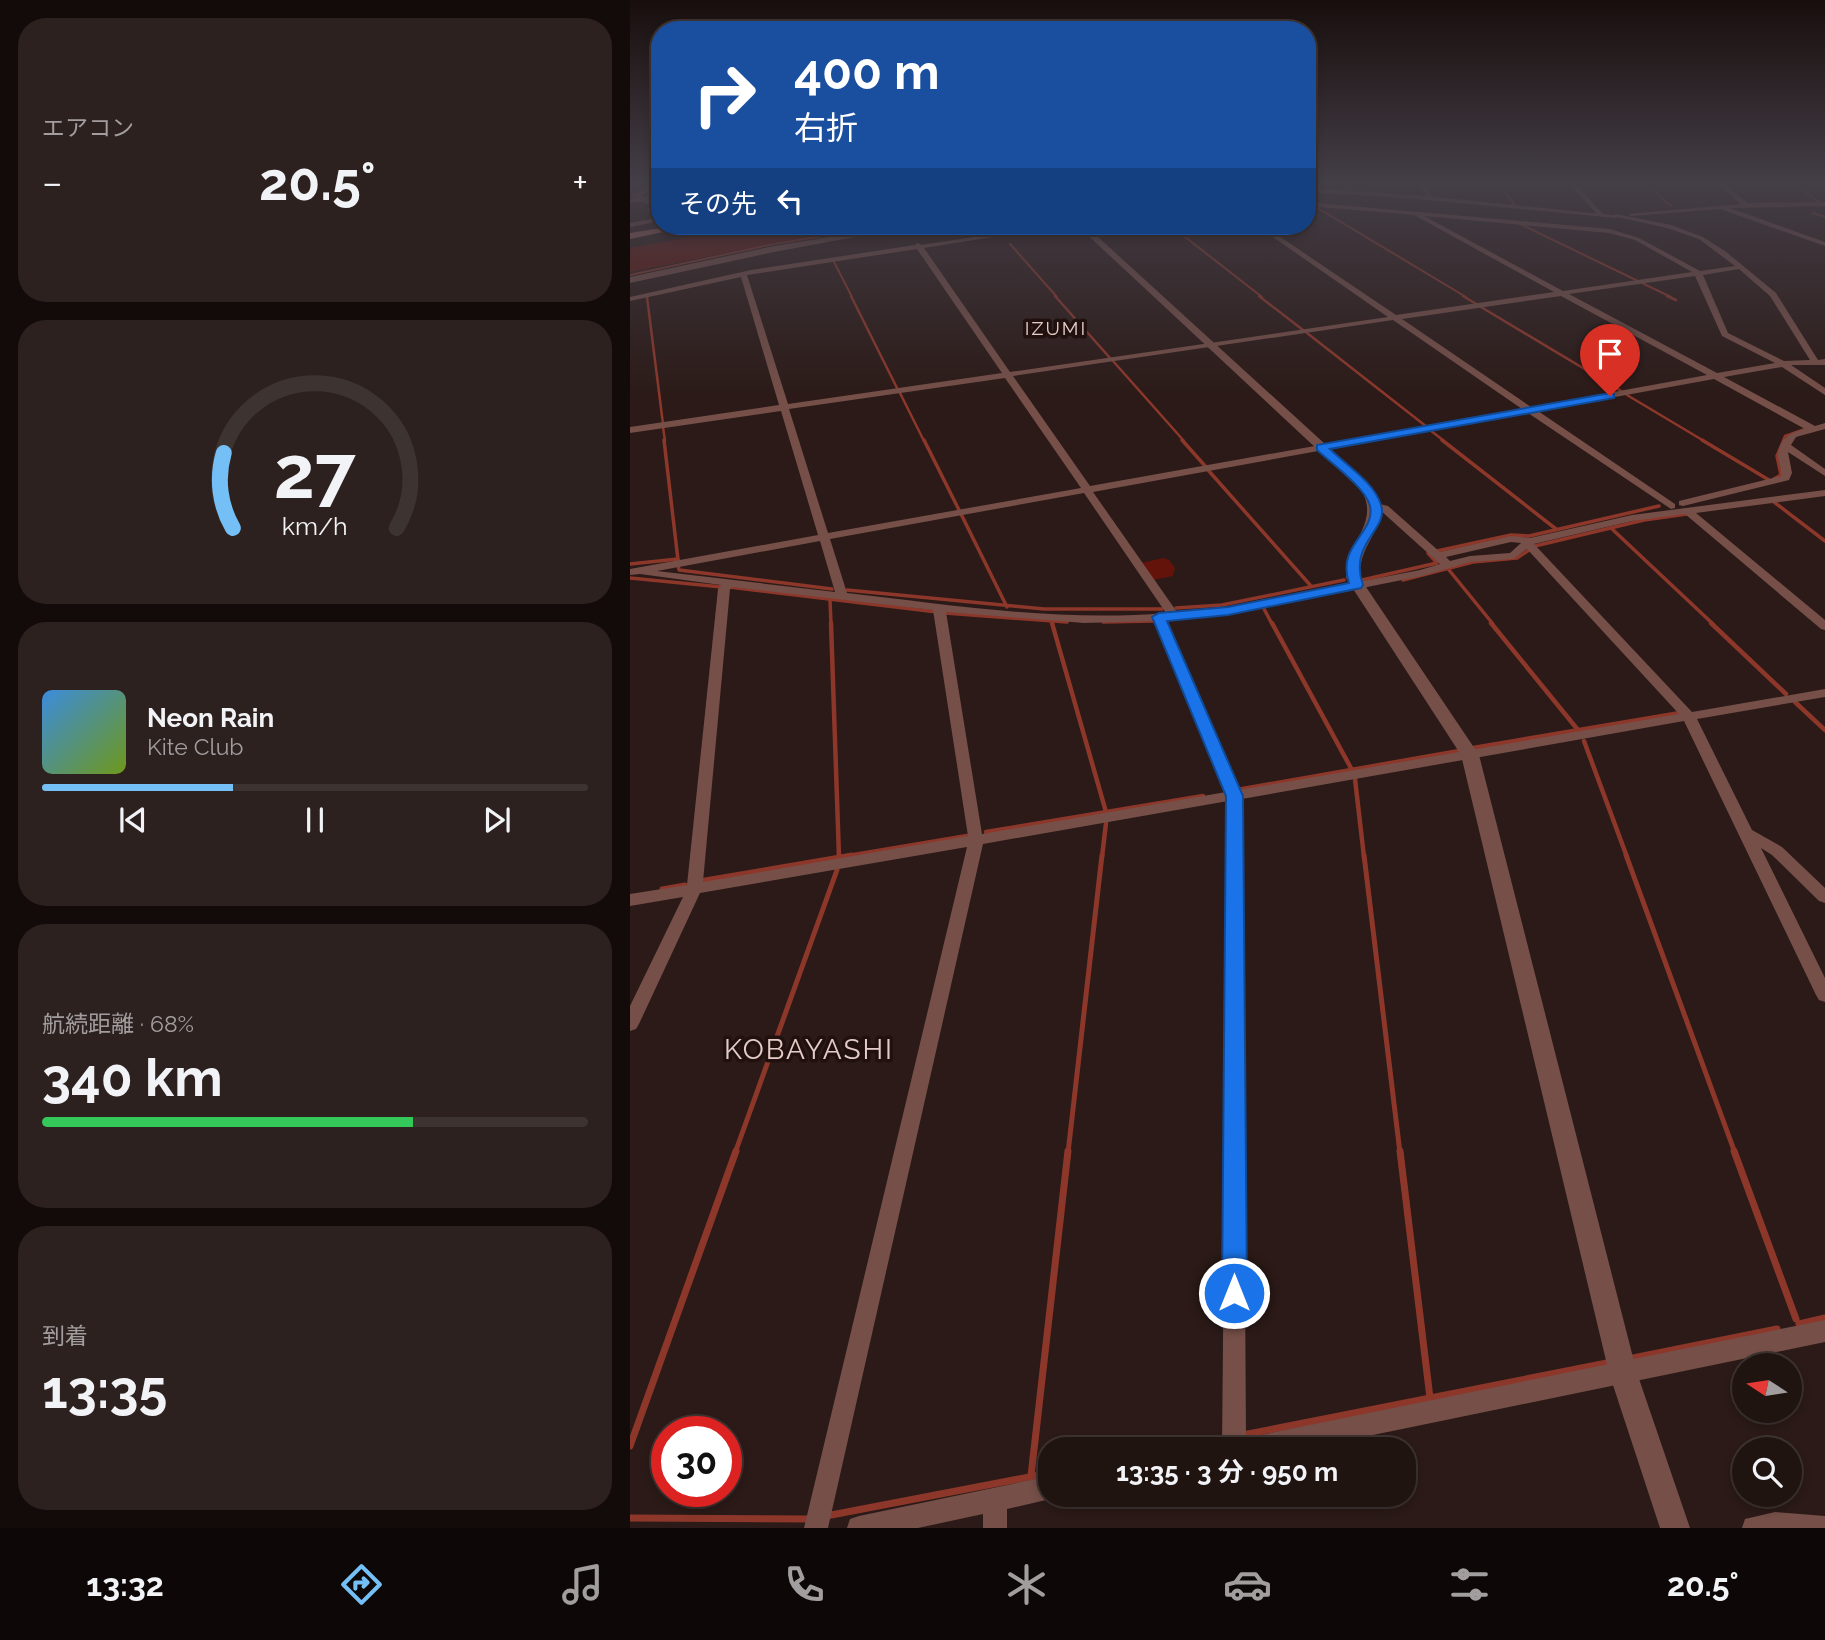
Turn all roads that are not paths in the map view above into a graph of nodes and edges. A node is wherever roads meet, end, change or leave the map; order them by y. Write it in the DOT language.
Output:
graph roads {
  1 [pos="749,254"];
  2 [pos="868,254"];
  3 [pos="925,254"];
  4 [pos="1113,254"];
  5 [pos="1302,254"];
  6 [pos="1490,254"];
  7 [pos="1662,254"];
  8 [pos="1726,254"];
  9 [pos="1741,267"];
  10 [pos="1695,274"];
  11 [pos="742,275"];
  12 [pos="630,280"];
  13 [pos="1562,294"];
  14 [pos="630,299"];
  15 [pos="1395,318"];
  16 [pos="1211,345"];
  17 [pos="1814,360"];
  18 [pos="1825,362"];
  19 [pos="1782,366"];
  20 [pos="1007,375"];
  21 [pos="1717,377"];
  22 [pos="1825,392"];
  23 [pos="783,408"];
  24 [pos="1530,410"];
  25 [pos="1820,428"];
  26 [pos="630,430"];
  27 [pos="1787,447"];
  28 [pos="1321,448"];
  29 [pos="1825,473"];
  30 [pos="1087,490"];
  31 [pos="1825,493"];
  32 [pos="1376,506"];
  33 [pos="1671,506"];
  34 [pos="1688,511"];
  35 [pos="1632,518"];
  36 [pos="823,537"];
  37 [pos="1530,545"];
  38 [pos="1438,556"];
  39 [pos="1448,565"];
  40 [pos="631,572"];
  41 [pos="728,584"];
  42 [pos="1357,585"];
  43 [pos="842,597"];
  44 [pos="939,608"];
  45 [pos="1166,617"];
  46 [pos="1825,626"];
  47 [pos="1825,693"];
  48 [pos="1689,717"];
  49 [pos="1470,755"];
  50 [pos="1235,796"];
  51 [pos="1746,833"];
  52 [pos="976,840"];
  53 [pos="694,889"];
  54 [pos="1825,897"];
  55 [pos="630,900"];
  56 [pos="1825,995"];
  57 [pos="630,1024"];
  58 [pos="1825,1331"];
  59 [pos="1621,1365"];
  60 [pos="1238,1437"];
  61 [pos="1267,1437"];
  62 [pos="1038,1490"];
  63 [pos="995,1499"];
  64 [pos="817,1523"];
  65 [pos="859,1528"];
  66 [pos="995,1528"];
  67 [pos="1675,1528"];
  68 [pos="1755,1528"];
  69 [pos="1825,1528"];
  1 -- 12 [label="street"];
  2 -- 11 [label="street"];
  3 -- 20 [label="street"];
  4 -- 16 [label="street"];
  5 -- 15 [label="street"];
  6 -- 13 [label="street"];
  7 -- 10 [label="street"];
  8 -- 9 [label="street"];
  9 -- 10 [label="street"];
  9 -- 17 [label="street"];
  10 -- 13 [label="street"];
  10 -- 19 [label="street"];
  11 -- 14 [label="street"];
  11 -- 23 [label="street"];
  13 -- 15 [label="street"];
  13 -- 21 [label="street"];
  15 -- 16 [label="street"];
  15 -- 24 [label="street"];
  16 -- 20 [label="street"];
  16 -- 28 [label="street"];
  17 -- 18 [label="street"];
  17 -- 19 [label="street"];
  19 -- 21 [label="street"];
  19 -- 22 [label="street"];
  20 -- 23 [label="street"];
  20 -- 30 [label="street"];
  21 -- 24 [label="street"];
  21 -- 25 [label="street"];
  23 -- 26 [label="street"];
  23 -- 36 [label="street"];
  24 -- 28 [label="street"];
  24 -- 33 [label="street"];
  25 -- 27 [label="street"];
  27 -- 29 [label="street"];
  27 -- 33 [label="street"];
  28 -- 30 [label="street"];
  28 -- 32 [label="street"];
  30 -- 36 [label="street"];
  30 -- 45 [label="street"];
  31 -- 34 [label="street"];
  32 -- 38 [label="street"];
  32 -- 42 [label="street"];
  33 -- 35 [label="street"];
  34 -- 35 [label="street"];
  34 -- 46 [label="street"];
  35 -- 37 [label="street"];
  36 -- 40 [label="street"];
  36 -- 43 [label="street"];
  37 -- 38 [label="street"];
  37 -- 39 [label="street"];
  37 -- 48 [label="street"];
  38 -- 39 [label="street"];
  39 -- 42 [label="street"];
  40 -- 41 [label="street"];
  41 -- 43 [label="street"];
  41 -- 53 [label="street"];
  42 -- 45 [label="street"];
  42 -- 49 [label="street"];
  43 -- 44 [label="street"];
  44 -- 45 [label="street"];
  44 -- 52 [label="street"];
  45 -- 50 [label="street"];
  47 -- 48 [label="street"];
  48 -- 49 [label="street"];
  48 -- 51 [label="street"];
  49 -- 50 [label="street"];
  49 -- 59 [label="street"];
  50 -- 52 [label="street"];
  50 -- 60 [label="street"];
  51 -- 54 [label="street"];
  51 -- 56 [label="street"];
  52 -- 53 [label="street"];
  52 -- 64 [label="street"];
  53 -- 55 [label="street"];
  53 -- 57 [label="street"];
  58 -- 59 [label="street"];
  59 -- 61 [label="street"];
  59 -- 67 [label="street"];
  62 -- 63 [label="street"];
  63 -- 65 [label="street"];
  63 -- 66 [label="street"];
  68 -- 69 [label="street"];
}
